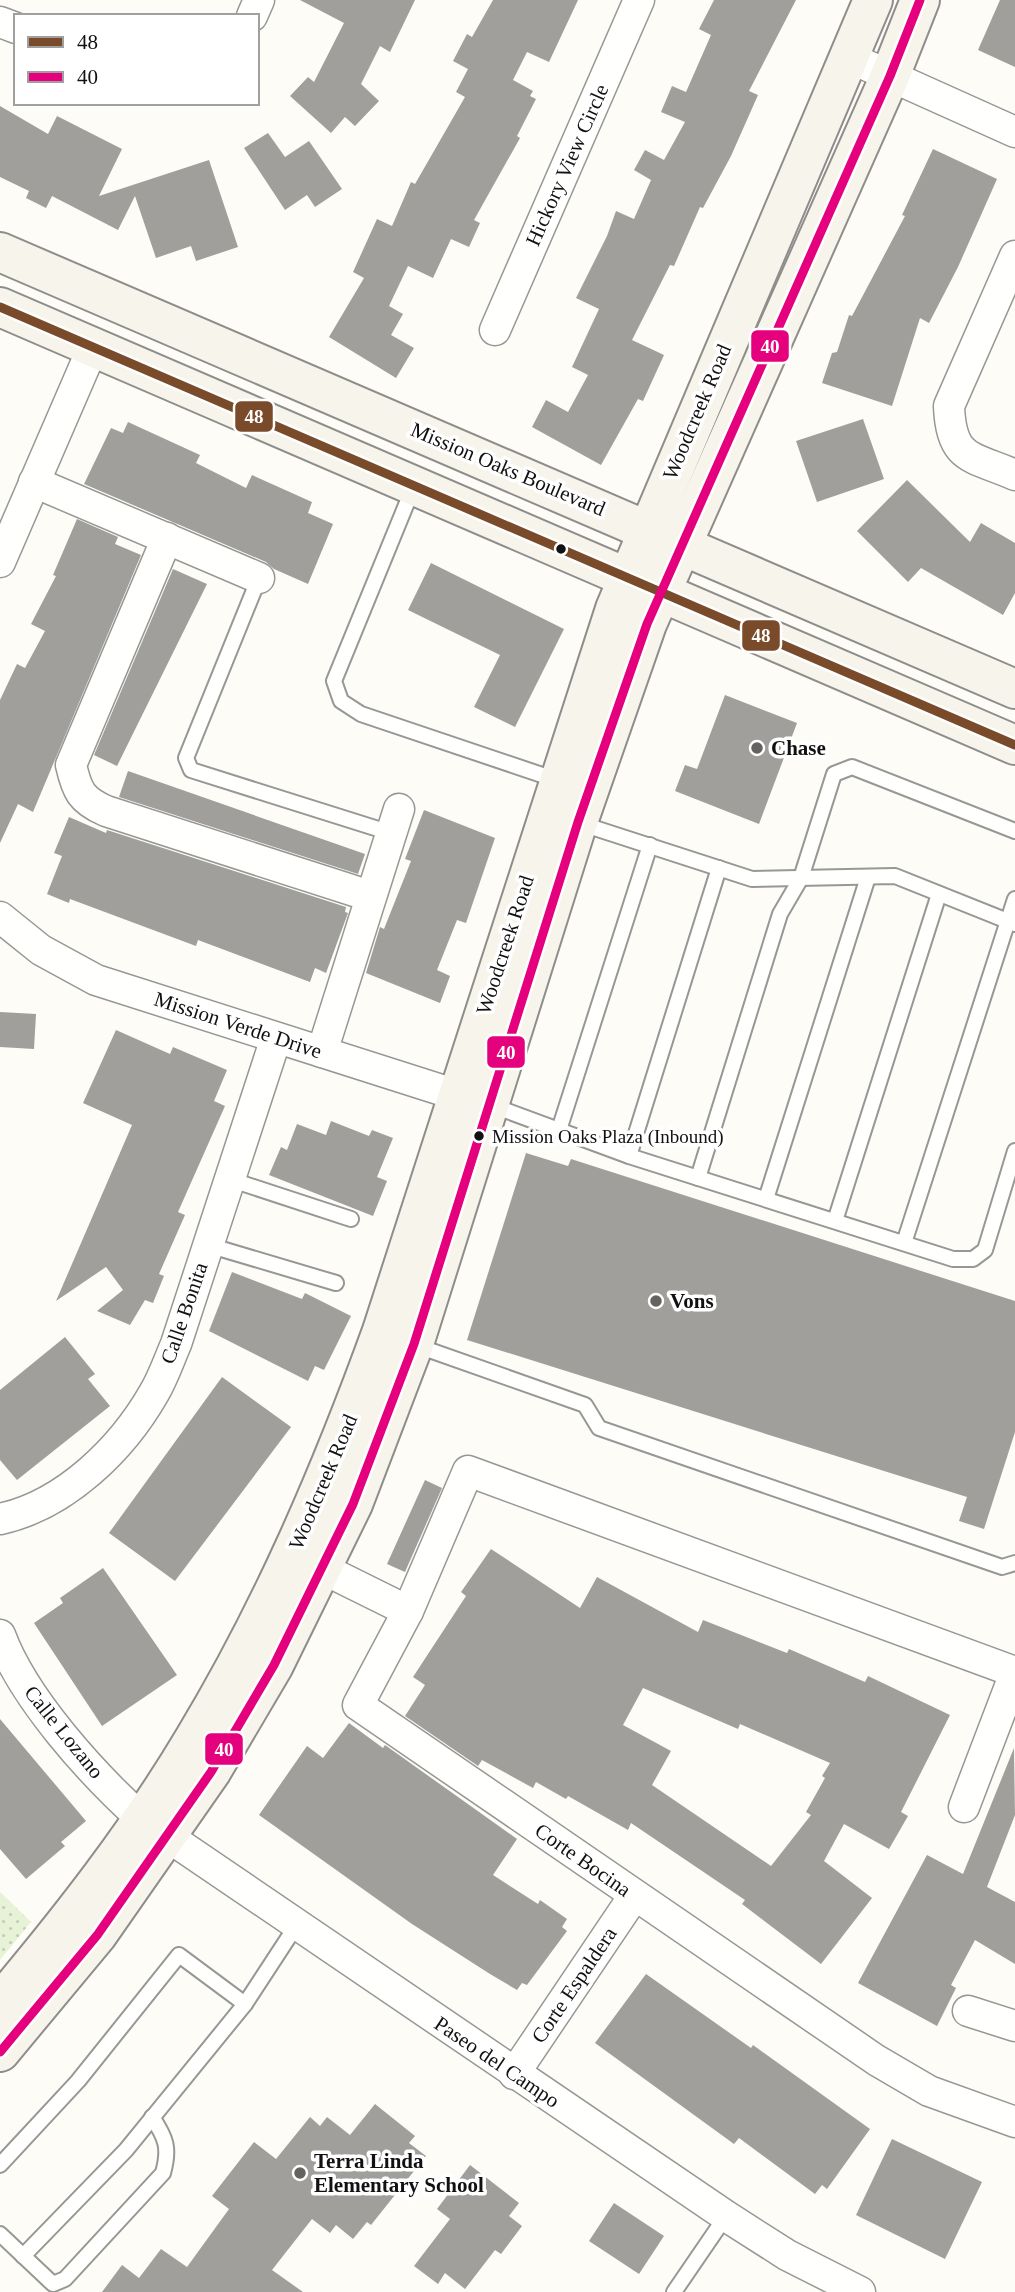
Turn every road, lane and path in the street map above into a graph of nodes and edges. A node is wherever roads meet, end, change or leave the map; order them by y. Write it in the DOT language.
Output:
graph roads {
  1 [pos="639,0"];
  2 [pos="873,0"];
  3 [pos="920,0"];
  4 [pos="848,57"];
  5 [pos="890,76"];
  6 [pos="1015,132"];
  7 [pos="0,252"];
  8 [pos="1015,256"];
  9 [pos="0,307"];
  10 [pos="495,330"];
  11 [pos="93,347"];
  12 [pos="1015,475"];
  13 [pos="34,482"];
  14 [pos="413,486"];
  15 [pos="664,537"];
  16 [pos="167,538"];
  17 [pos="0,562"];
  18 [pos="259,578"];
  19 [pos="644,585"];
  20 [pos="1015,689"];
  21 [pos="1015,745"];
  22 [pos="557,780"];
  23 [pos="395,821"];
  24 [pos="578,822"];
  25 [pos="1015,831"];
  26 [pos="650,845"];
  27 [pos="719,868"];
  28 [pos="868,877"];
  29 [pos="801,878"];
  30 [pos="939,894"];
  31 [pos="370,897"];
  32 [pos="1015,899"];
  33 [pos="0,917"];
  34 [pos="1011,923"];
  35 [pos="276,1038"];
  36 [pos="322,1052"];
  37 [pos="473,1100"];
  38 [pos="559,1130"];
  39 [pos="1015,1151"];
  40 [pos="629,1156"];
  41 [pos="698,1178"];
  42 [pos="229,1180"];
  43 [pos="765,1199"];
  44 [pos="351,1219"];
  45 [pos="835,1221"];
  46 [pos="904,1243"];
  47 [pos="208,1245"];
  48 [pos="337,1283"];
  49 [pos="414,1344"];
  50 [pos="0,1519"];
  51 [pos="308,1561"];
  52 [pos="1015,1563"];
  53 [pos="408,1611"];
  54 [pos="0,1635"];
  55 [pos="1015,1672"];
  56 [pos="964,1807"];
  57 [pos="155,1829"];
  58 [pos="634,1896"];
  59 [pos="296,1926"];
  60 [pos="0,2003"];
  61 [pos="244,2004"];
  62 [pos="968,2011"];
  63 [pos="1015,2026"];
  64 [pos="0,2052"];
  65 [pos="514,2074"];
  66 [pos="152,2117"];
  67 [pos="1015,2122"];
  68 [pos="0,2165"];
  69 [pos="726,2216"];
  70 [pos="0,2234"];
  71 [pos="23,2256"];
  72 [pos="674,2292"];
  73 [pos="860,2292"];
  1 -- 10 [label="street, Hickory View Circle"];
  2 -- 4 [label="main road, Woodcreek Road"];
  3 -- 5 [label="main road, Woodcreek Road"];
  4 -- 5 [label="street"];
  4 -- 15 [label="main road, Woodcreek Road"];
  5 -- 6 [label="street"];
  5 -- 15 [label="main road, Woodcreek Road"];
  7 -- 15 [label="main road, Mission Oaks Boulevard"];
  8 -- 12 [label="street"];
  9 -- 11 [label="main road"];
  11 -- 13 [label="street"];
  11 -- 14 [label="main road"];
  13 -- 16 [label="street"];
  13 -- 17 [label="street"];
  14 -- 19 [label="main road"];
  14 -- 22 [label="lane"];
  15 -- 19 [label="main road, Woodcreek Road"];
  15 -- 20 [label="main road, Mission Oaks Boulevard"];
  16 -- 18 [label="street"];
  16 -- 31 [label="street"];
  18 -- 23 [label="lane"];
  19 -- 21 [label="main road"];
  19 -- 22 [label="main road, Woodcreek Road"];
  19 -- 24 [label="main road, Woodcreek Road"];
  22 -- 37 [label="main road, Woodcreek Road"];
  23 -- 31 [label="street"];
  24 -- 26 [label="lane"];
  24 -- 37 [label="main road, Woodcreek Road"];
  25 -- 29 [label="lane"];
  26 -- 27 [label="lane"];
  26 -- 38 [label="lane"];
  27 -- 29 [label="lane"];
  27 -- 40 [label="lane"];
  28 -- 29 [label="lane"];
  28 -- 30 [label="lane"];
  28 -- 43 [label="lane"];
  29 -- 41 [label="lane"];
  30 -- 34 [label="lane"];
  30 -- 45 [label="lane"];
  31 -- 36 [label="street"];
  32 -- 34 [label="lane"];
  33 -- 35 [label="street, Mission Verde Drive"];
  34 -- 46 [label="lane"];
  35 -- 36 [label="street, Mission Verde Drive"];
  35 -- 42 [label="street, Calle Bonita"];
  36 -- 37 [label="street, Mission Verde Drive"];
  37 -- 38 [label="lane"];
  37 -- 49 [label="main road, Woodcreek Road"];
  37 -- 51 [label="main road, Woodcreek Road"];
  38 -- 40 [label="lane"];
  39 -- 46 [label="lane"];
  40 -- 41 [label="lane"];
  41 -- 43 [label="lane"];
  42 -- 44 [label="lane"];
  42 -- 47 [label="street, Calle Bonita"];
  43 -- 45 [label="lane"];
  45 -- 46 [label="lane"];
  47 -- 48 [label="lane"];
  47 -- 50 [label="street, Calle Bonita"];
  49 -- 51 [label="main road, Woodcreek Road"];
  49 -- 52 [label="lane"];
  51 -- 53 [label="street"];
  51 -- 57 [label="main road, Woodcreek Road"];
  53 -- 55 [label="street"];
  53 -- 58 [label="street, Corte Bocina"];
  54 -- 57 [label="street, Calle Lozano"];
  55 -- 56 [label="street"];
  57 -- 59 [label="street, Paseo del Campo"];
  57 -- 60 [label="main road, Woodcreek Road"];
  57 -- 64 [label="main road, Woodcreek Road"];
  58 -- 65 [label="street, Corte Espaldera"];
  58 -- 67 [label="street, Corte Bocina"];
  59 -- 61 [label="lane"];
  59 -- 65 [label="street, Paseo del Campo"];
  61 -- 66 [label="lane"];
  61 -- 68 [label="lane"];
  62 -- 63 [label="street"];
  65 -- 69 [label="street, Paseo del Campo"];
  66 -- 71 [label="lane"];
  66 -- 71 [label="lane"];
  69 -- 72 [label="lane"];
  69 -- 73 [label="street, Paseo del Campo"];
  70 -- 71 [label="lane"];
}
